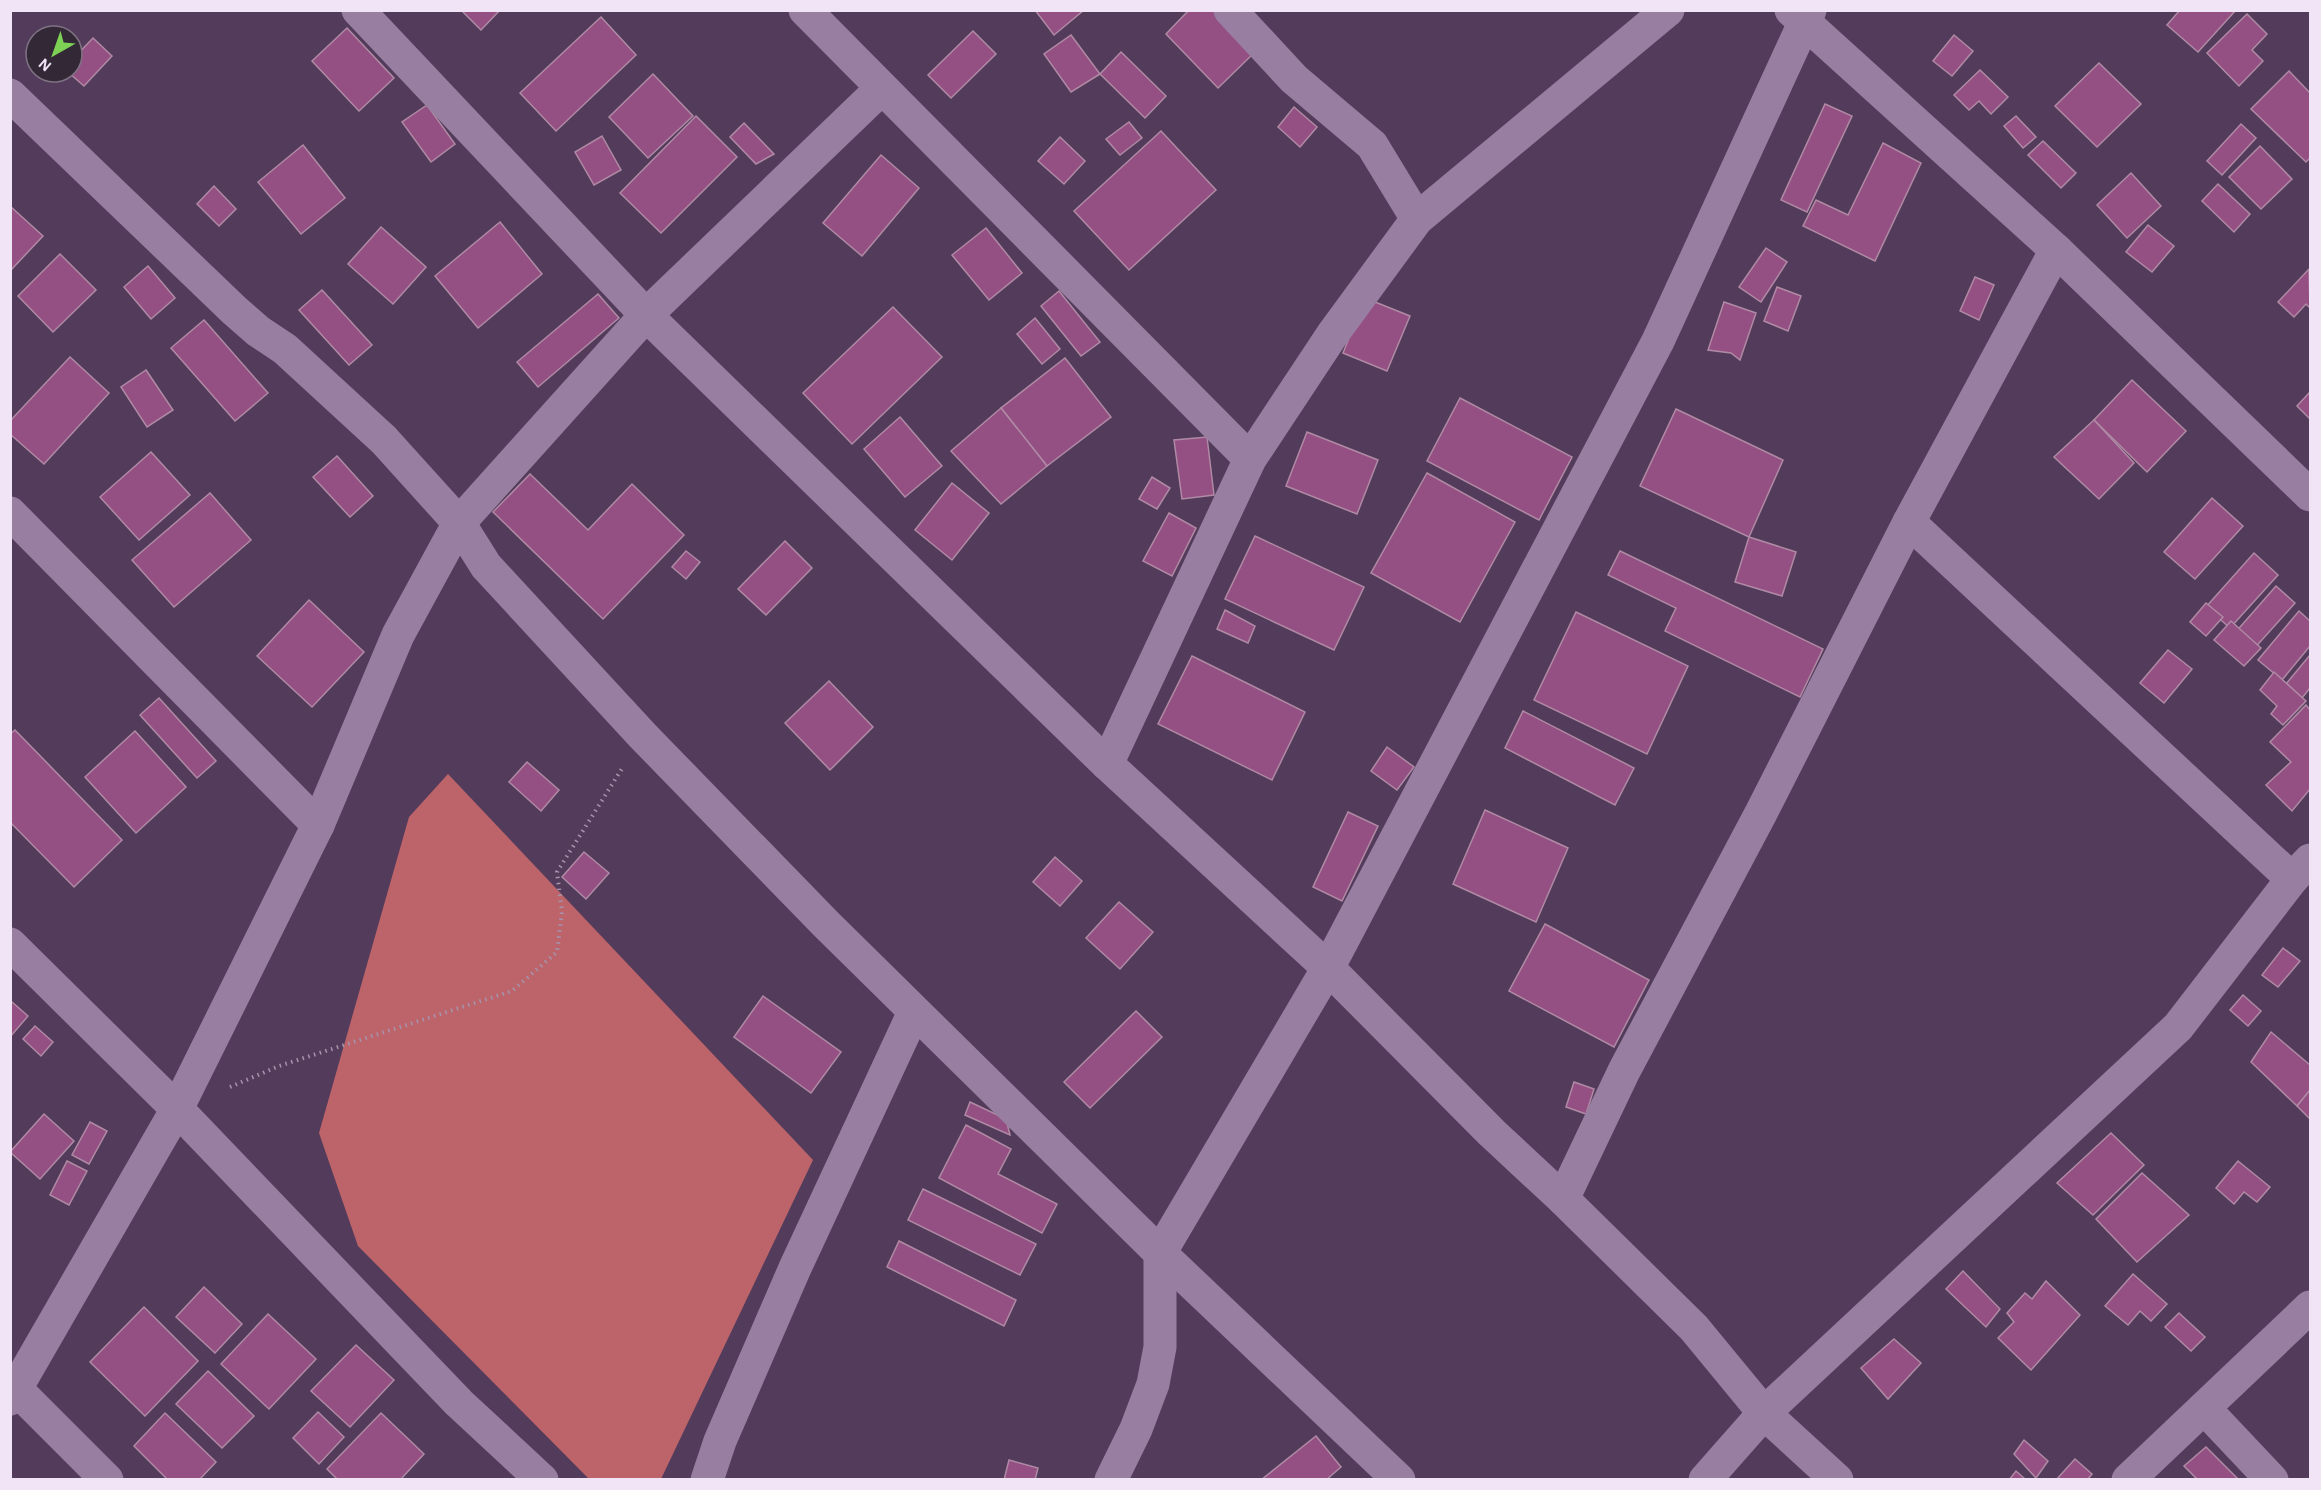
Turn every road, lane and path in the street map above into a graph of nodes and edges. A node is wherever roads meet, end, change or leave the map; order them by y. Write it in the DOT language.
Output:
graph roads {
  1 [pos="358,10"];
  2 [pos="805,10"];
  3 [pos="1230,10"];
  4 [pos="1668,10"];
  5 [pos="1802,14"];
  6 [pos="881,89"];
  7 [pos="10,95"];
  8 [pos="1417,219"];
  9 [pos="2056,250"];
  10 [pos="646,315"];
  11 [pos="1250,459"];
  12 [pos="2310,495"];
  13 [pos="10,513"];
  14 [pos="1909,522"];
  15 [pos="459,523"];
  16 [pos="643,736"];
  17 [pos="1107,764"];
  18 [pos="318,825"];
  19 [pos="2301,870"];
  20 [pos="10,944"];
  21 [pos="1328,968"];
  22 [pos="914,1012"];
  23 [pos="228,1088"];
  24 [pos="177,1109"];
  25 [pos="1563,1199"];
  26 [pos="1160,1253"];
  27 [pos="2310,1307"];
  28 [pos="12,1391"];
  29 [pos="2204,1408"];
  30 [pos="1764,1413"];
  31 [pos="107,1479"];
  32 [pos="542,1479"];
  33 [pos="707,1479"];
  34 [pos="1112,1479"];
  35 [pos="1399,1479"];
  36 [pos="1705,1479"];
  37 [pos="1836,1479"];
  38 [pos="2128,1479"];
  39 [pos="2272,1479"];
  1 -- 10 [label="street"];
  2 -- 6 [label="street"];
  3 -- 8 [label="street"];
  4 -- 8 [label="street"];
  5 -- 9 [label="street"];
  5 -- 21 [label="street"];
  6 -- 10 [label="street"];
  6 -- 11 [label="street"];
  7 -- 15 [label="street"];
  8 -- 11 [label="street"];
  9 -- 12 [label="street"];
  9 -- 14 [label="street"];
  10 -- 15 [label="street"];
  10 -- 17 [label="street"];
  11 -- 17 [label="street"];
  13 -- 18 [label="street"];
  14 -- 19 [label="street"];
  14 -- 25 [label="street"];
  15 -- 16 [label="street"];
  15 -- 18 [label="street"];
  16 -- 22 [label="street"];
  16 -- 23 [label="path"];
  17 -- 21 [label="street"];
  18 -- 24 [label="street"];
  19 -- 30 [label="street"];
  20 -- 24 [label="street"];
  21 -- 25 [label="street"];
  21 -- 26 [label="street"];
  22 -- 26 [label="street"];
  22 -- 33 [label="street"];
  24 -- 28 [label="street"];
  24 -- 32 [label="street"];
  25 -- 30 [label="street"];
  26 -- 34 [label="street"];
  26 -- 35 [label="street"];
  27 -- 29 [label="street"];
  28 -- 31 [label="street"];
  29 -- 38 [label="street"];
  29 -- 39 [label="street"];
  30 -- 36 [label="street"];
  30 -- 37 [label="street"];
}
